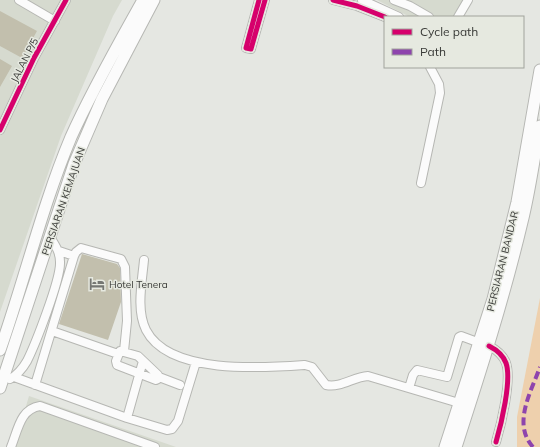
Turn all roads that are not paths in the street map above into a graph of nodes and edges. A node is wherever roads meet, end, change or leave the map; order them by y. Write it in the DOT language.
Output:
graph roads {
  1 [pos="19,0"];
  2 [pos="66,0"];
  3 [pos="143,0"];
  4 [pos="154,0"];
  5 [pos="259,0"];
  6 [pos="265,0"];
  7 [pos="333,0"];
  8 [pos="394,0"];
  9 [pos="468,0"];
  10 [pos="356,2"];
  11 [pos="412,3"];
  12 [pos="384,16"];
  13 [pos="396,16"];
  14 [pos="428,16"];
  15 [pos="459,16"];
  16 [pos="55,21"];
  17 [pos="431,68"];
  18 [pos="540,70"];
  19 [pos="540,126"];
  20 [pos="0,130"];
  21 [pos="421,183"];
  22 [pos="50,237"];
  23 [pos="58,251"];
  24 [pos="74,256"];
  25 [pos="144,260"];
  26 [pos="52,331"];
  27 [pos="484,344"];
  28 [pos="1,345"];
  29 [pos="121,353"];
  30 [pos="143,361"];
  31 [pos="196,362"];
  32 [pos="139,375"];
  33 [pos="14,377"];
  34 [pos="159,377"];
  35 [pos="35,385"];
  36 [pos="180,385"];
  37 [pos="0,387"];
  38 [pos="409,388"];
  39 [pos="459,403"];
  40 [pos="126,418"];
  41 [pos="496,442"];
  42 [pos="11,447"];
  43 [pos="155,447"];
  44 [pos="445,447"];
  45 [pos="456,447"];
  1 -- 16 [label="street"];
  2 -- 16 [label="street, JALAN P/5"];
  3 -- 28 [label="main road, PERSIARAN KEMAJUAN"];
  4 -- 22 [label="main road, PERSIARAN KEMAJUAN"];
  5 -- 6 [label="street"];
  7 -- 10 [label="street"];
  8 -- 11 [label="street"];
  9 -- 15 [label="street"];
  10 -- 12 [label="street"];
  10 -- 13 [label="street"];
  11 -- 14 [label="street"];
  16 -- 20 [label="street, JALAN P/5"];
  17 -- 21 [label="street"];
  18 -- 27 [label="main road, PERSIARAN BANDAR"];
  19 -- 27 [label="main road, PERSIARAN BANDAR"];
  22 -- 23 [label="street"];
  22 -- 37 [label="main road, PERSIARAN KEMAJUAN"];
  23 -- 24 [label="street"];
  23 -- 33 [label="street"];
  24 -- 26 [label="street"];
  24 -- 29 [label="street"];
  25 -- 31 [label="street"];
  26 -- 29 [label="street"];
  26 -- 35 [label="street"];
  27 -- 38 [label="street"];
  27 -- 39 [label="main road, PERSIARAN BANDAR"];
  27 -- 41 [label="street"];
  27 -- 45 [label="main road, PERSIARAN BANDAR"];
  29 -- 30 [label="street"];
  29 -- 32 [label="street"];
  30 -- 32 [label="street"];
  30 -- 34 [label="street"];
  31 -- 38 [label="street"];
  31 -- 40 [label="street"];
  32 -- 34 [label="street"];
  32 -- 40 [label="street"];
  33 -- 35 [label="street"];
  33 -- 37 [label="street"];
  34 -- 36 [label="street"];
  35 -- 40 [label="street"];
  38 -- 39 [label="street"];
  39 -- 44 [label="main road, PERSIARAN BANDAR"];
  42 -- 43 [label="street"];
}
